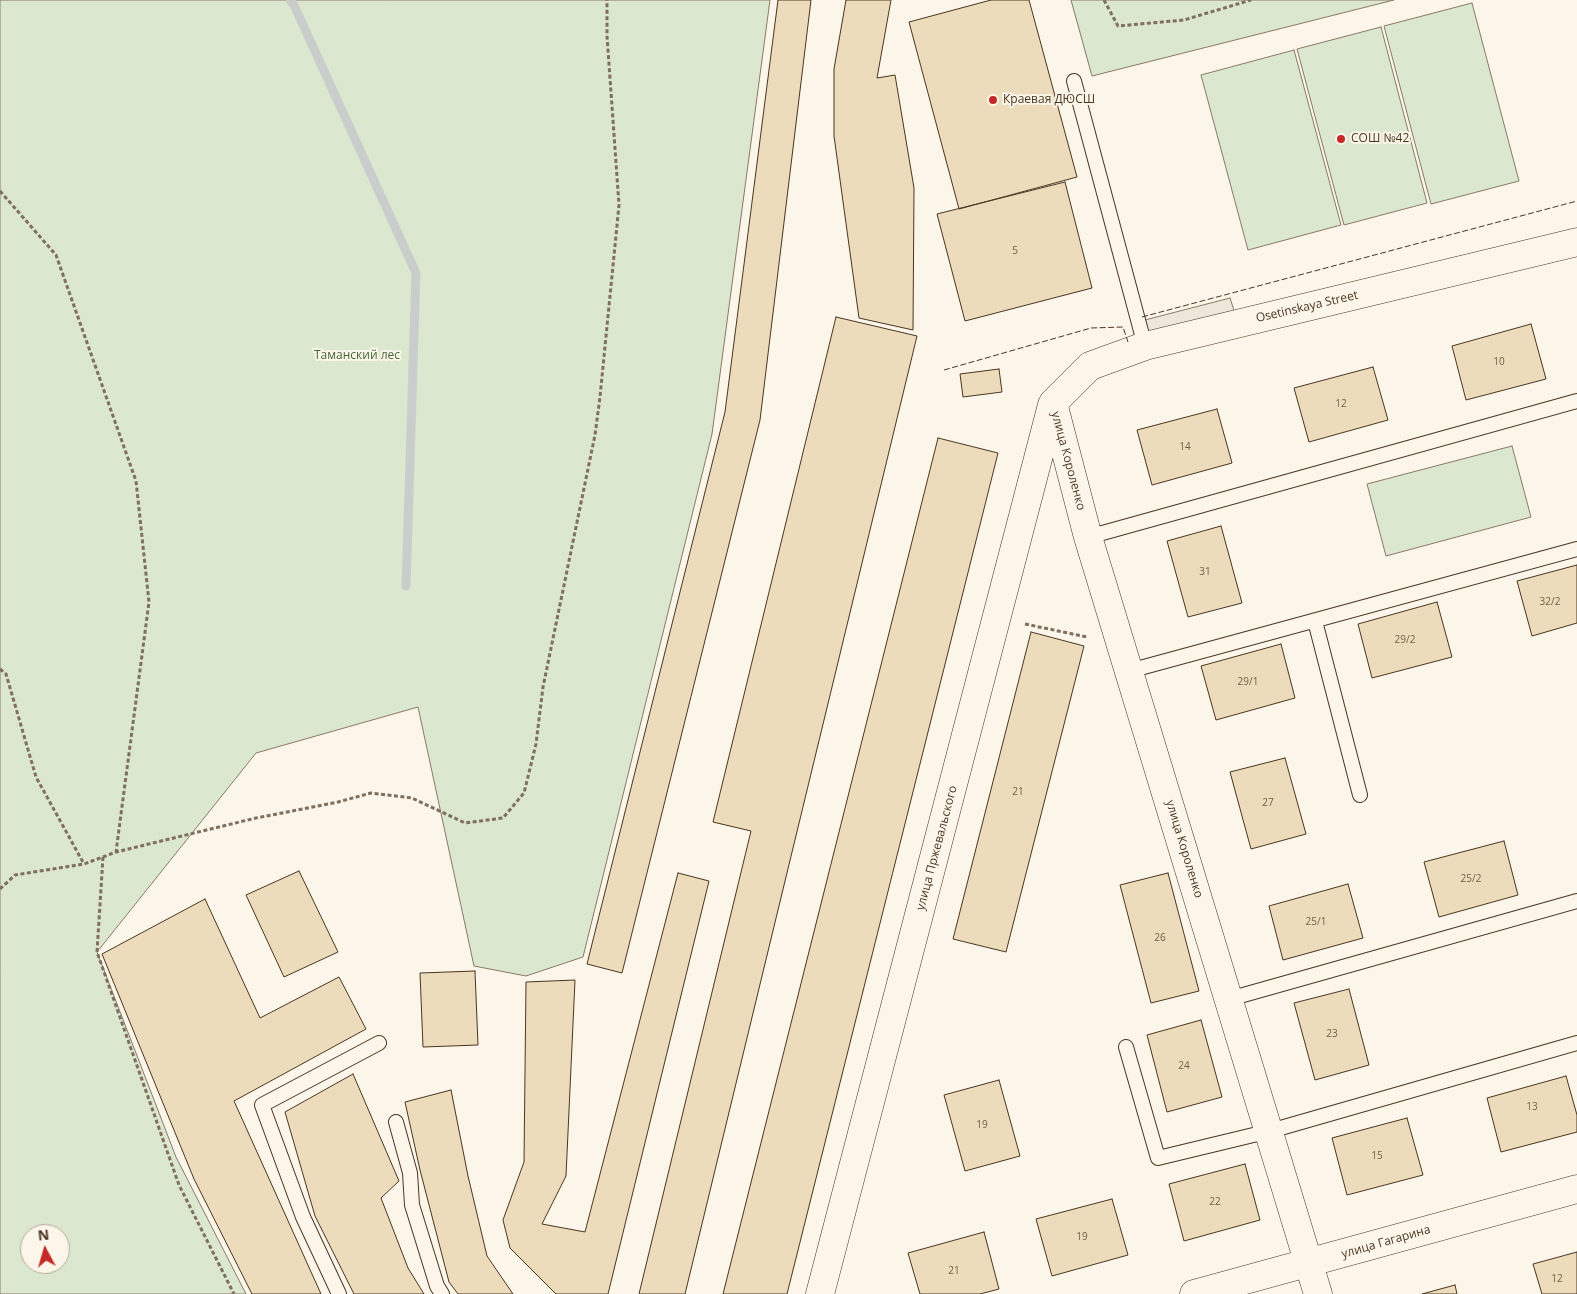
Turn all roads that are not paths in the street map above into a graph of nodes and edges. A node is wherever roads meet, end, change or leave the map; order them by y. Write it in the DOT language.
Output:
graph roads {
  1 [pos="1074,81"];
  2 [pos="1577,242"];
  3 [pos="1145,346"];
  4 [pos="1577,401"];
  5 [pos="1053,403"];
  6 [pos="1088,537"];
  7 [pos="1577,549"];
  8 [pos="1315,621"];
  9 [pos="1129,671"];
  10 [pos="1360,795"];
  11 [pos="1577,901"];
  12 [pos="1229,999"];
  13 [pos="378,1043"];
  14 [pos="1577,1043"];
  15 [pos="1126,1047"];
  16 [pos="396,1122"];
  17 [pos="1270,1131"];
  18 [pos="1577,1189"];
  19 [pos="1310,1263"];
  20 [pos="339,1294"];
  21 [pos="442,1294"];
  22 [pos="820,1294"];
  23 [pos="1194,1294"];
  24 [pos="1318,1294"];
  1 -- 3 [label="lane"];
  2 -- 3 [label="street, Osetinskaya Street"];
  3 -- 5 [label="street, Osetinskaya Street"];
  4 -- 6 [label="lane"];
  5 -- 6 [label="street, улица Короленко"];
  5 -- 22 [label="street, улица Пржевальского"];
  6 -- 9 [label="street, улица Короленко"];
  7 -- 8 [label="lane"];
  8 -- 9 [label="lane"];
  8 -- 10 [label="lane"];
  9 -- 12 [label="street, улица Короленко"];
  11 -- 12 [label="lane"];
  12 -- 17 [label="street, улица Короленко"];
  13 -- 20 [label="lane"];
  14 -- 17 [label="lane"];
  15 -- 17 [label="lane"];
  16 -- 21 [label="lane"];
  17 -- 19 [label="street, улица Короленко"];
  18 -- 19 [label="street, улица Гагарина"];
  19 -- 23 [label="street, улица Гагарина"];
  19 -- 24 [label="street, улица Короленко"];
}
